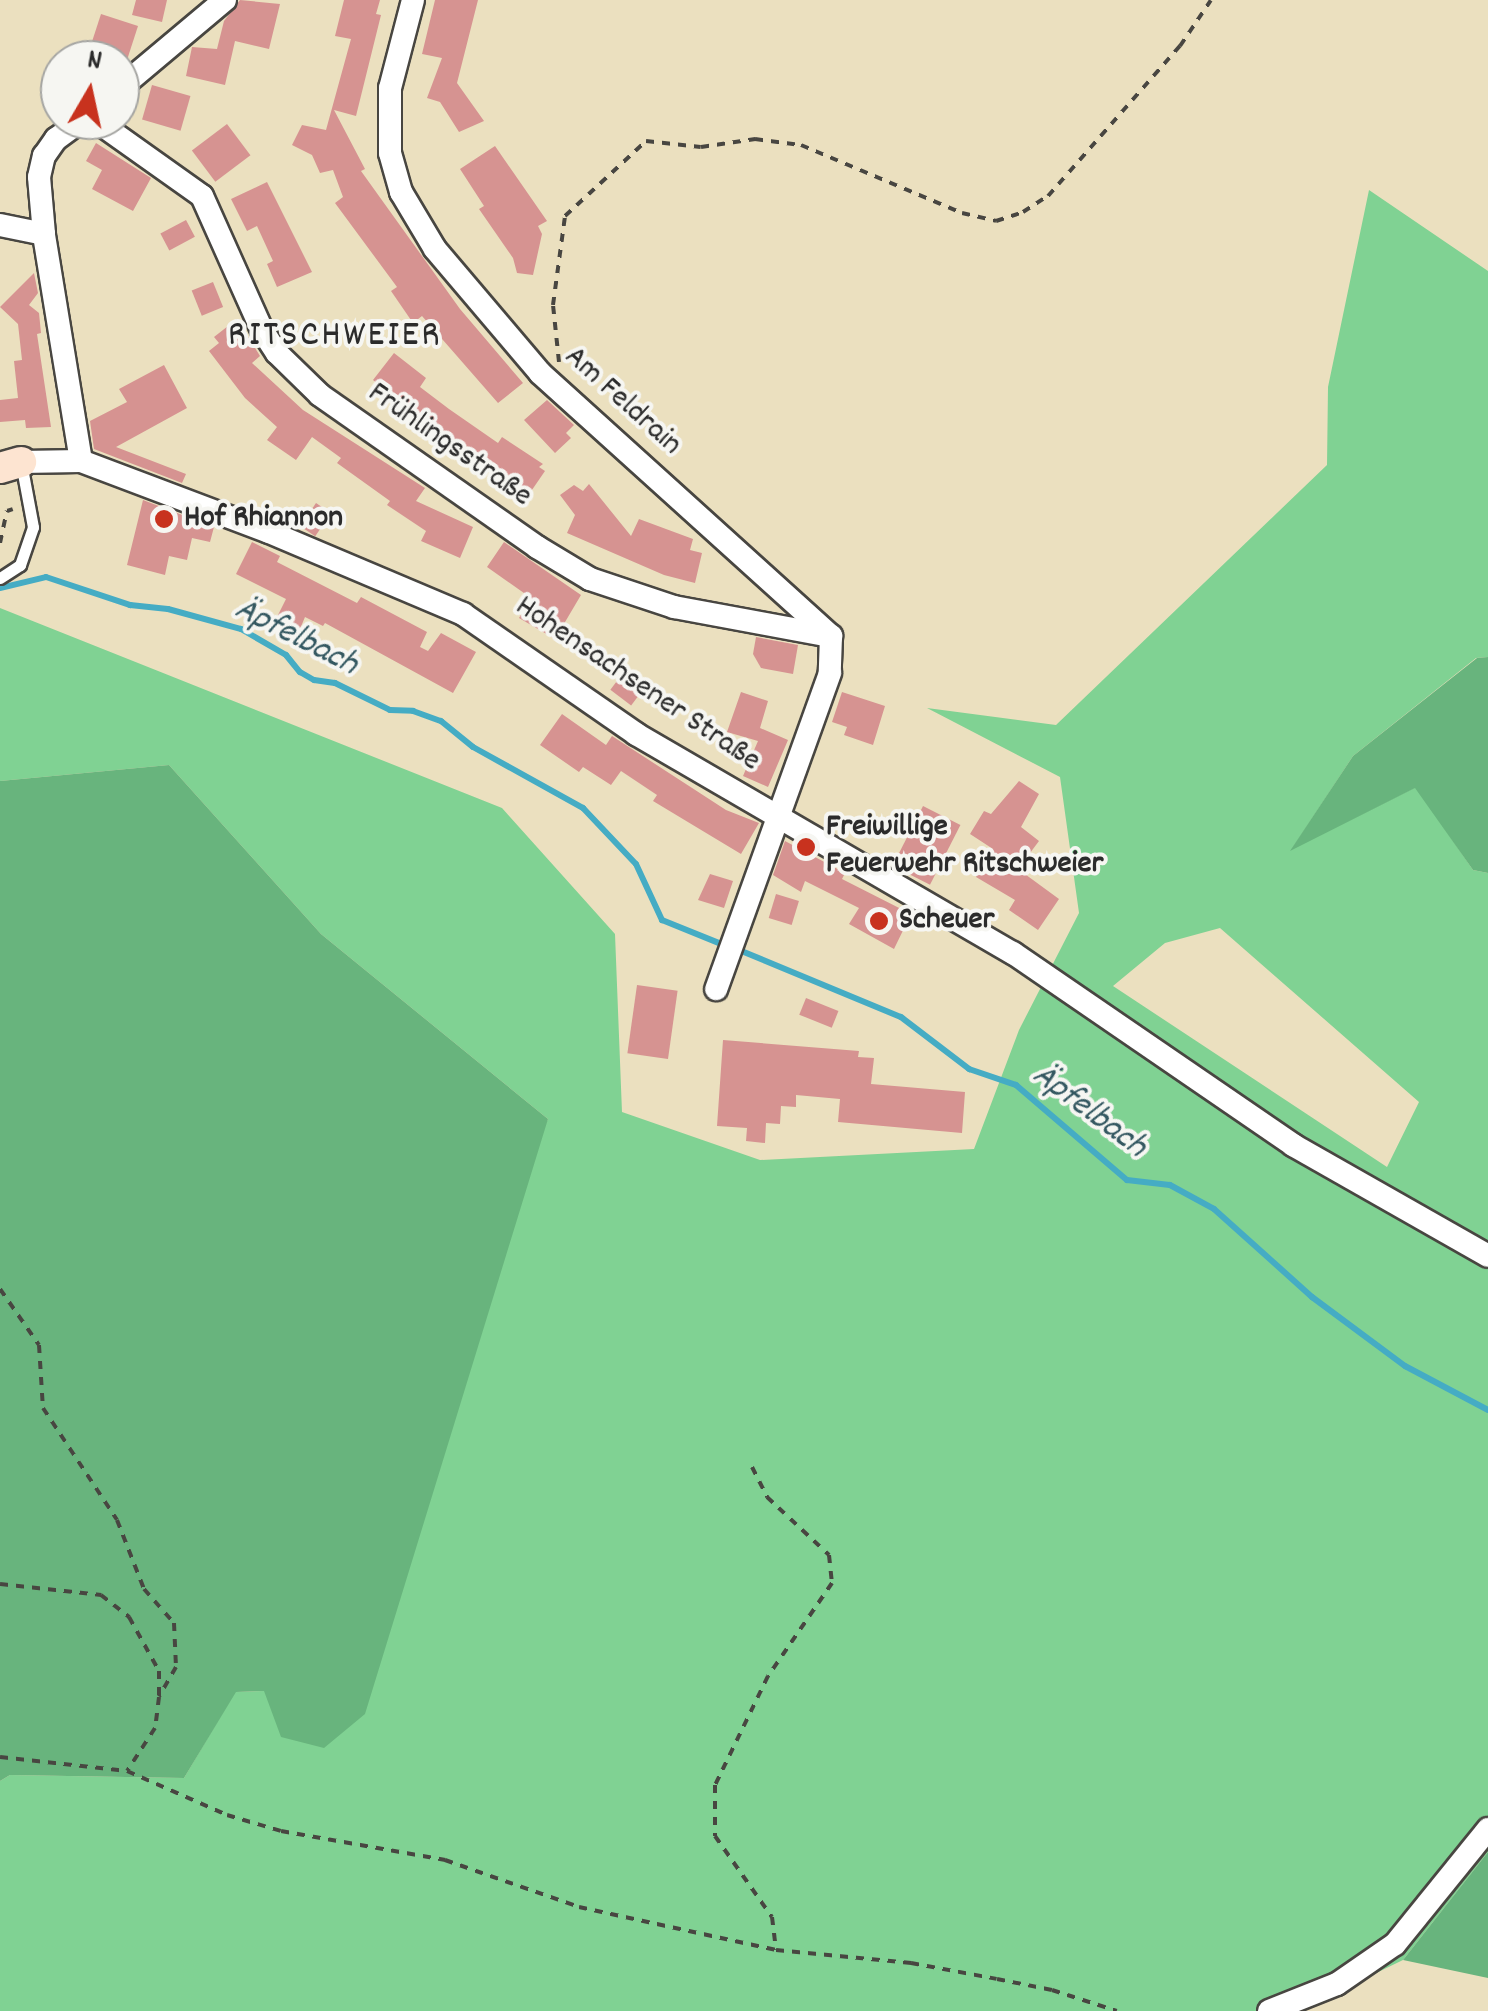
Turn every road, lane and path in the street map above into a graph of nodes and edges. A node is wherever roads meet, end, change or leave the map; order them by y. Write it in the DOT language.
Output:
graph roads {
  1 [pos="225,0"];
  2 [pos="413,0"];
  3 [pos="1212,0"];
  4 [pos="140,71"];
  5 [pos="55,140"];
  6 [pos="124,140"];
  7 [pos="0,225"];
  8 [pos="44,234"];
  9 [pos="566,396"];
  10 [pos="82,461"];
  11 [pos="15,466"];
  12 [pos="32,504"];
  13 [pos="0,543"];
  14 [pos="0,578"];
  15 [pos="832,636"];
  16 [pos="779,819"];
  17 [pos="716,989"];
  18 [pos="1488,1256"];
  19 [pos="0,1289"];
  20 [pos="752,1467"];
  21 [pos="0,1584"];
  22 [pos="159,1697"];
  23 [pos="0,1757"];
  24 [pos="127,1770"];
  25 [pos="1488,1829"];
  26 [pos="776,1950"];
  27 [pos="1118,2011"];
  28 [pos="1269,2011"];
  1 -- 4 [label="street"];
  2 -- 9 [label="street, Am Feldrain"];
  3 -- 9 [label="path"];
  5 -- 8 [label="street"];
  6 -- 15 [label="street, Frühlingsstraße"];
  7 -- 8 [label="street"];
  8 -- 10 [label="street"];
  9 -- 15 [label="street, Am Feldrain"];
  10 -- 11 [label="street, Hohensachsener Straße"];
  10 -- 16 [label="street, Hohensachsener Straße"];
  11 -- 12 [label="lane"];
  12 -- 13 [label="path"];
  12 -- 14 [label="lane"];
  15 -- 16 [label="street"];
  16 -- 17 [label="street"];
  16 -- 18 [label="street, Hohensachsener Straße"];
  19 -- 22 [label="path"];
  20 -- 26 [label="path"];
  21 -- 22 [label="path"];
  22 -- 24 [label="path"];
  23 -- 24 [label="path"];
  24 -- 26 [label="path"];
  25 -- 28 [label="street"];
  26 -- 27 [label="path"];
}
